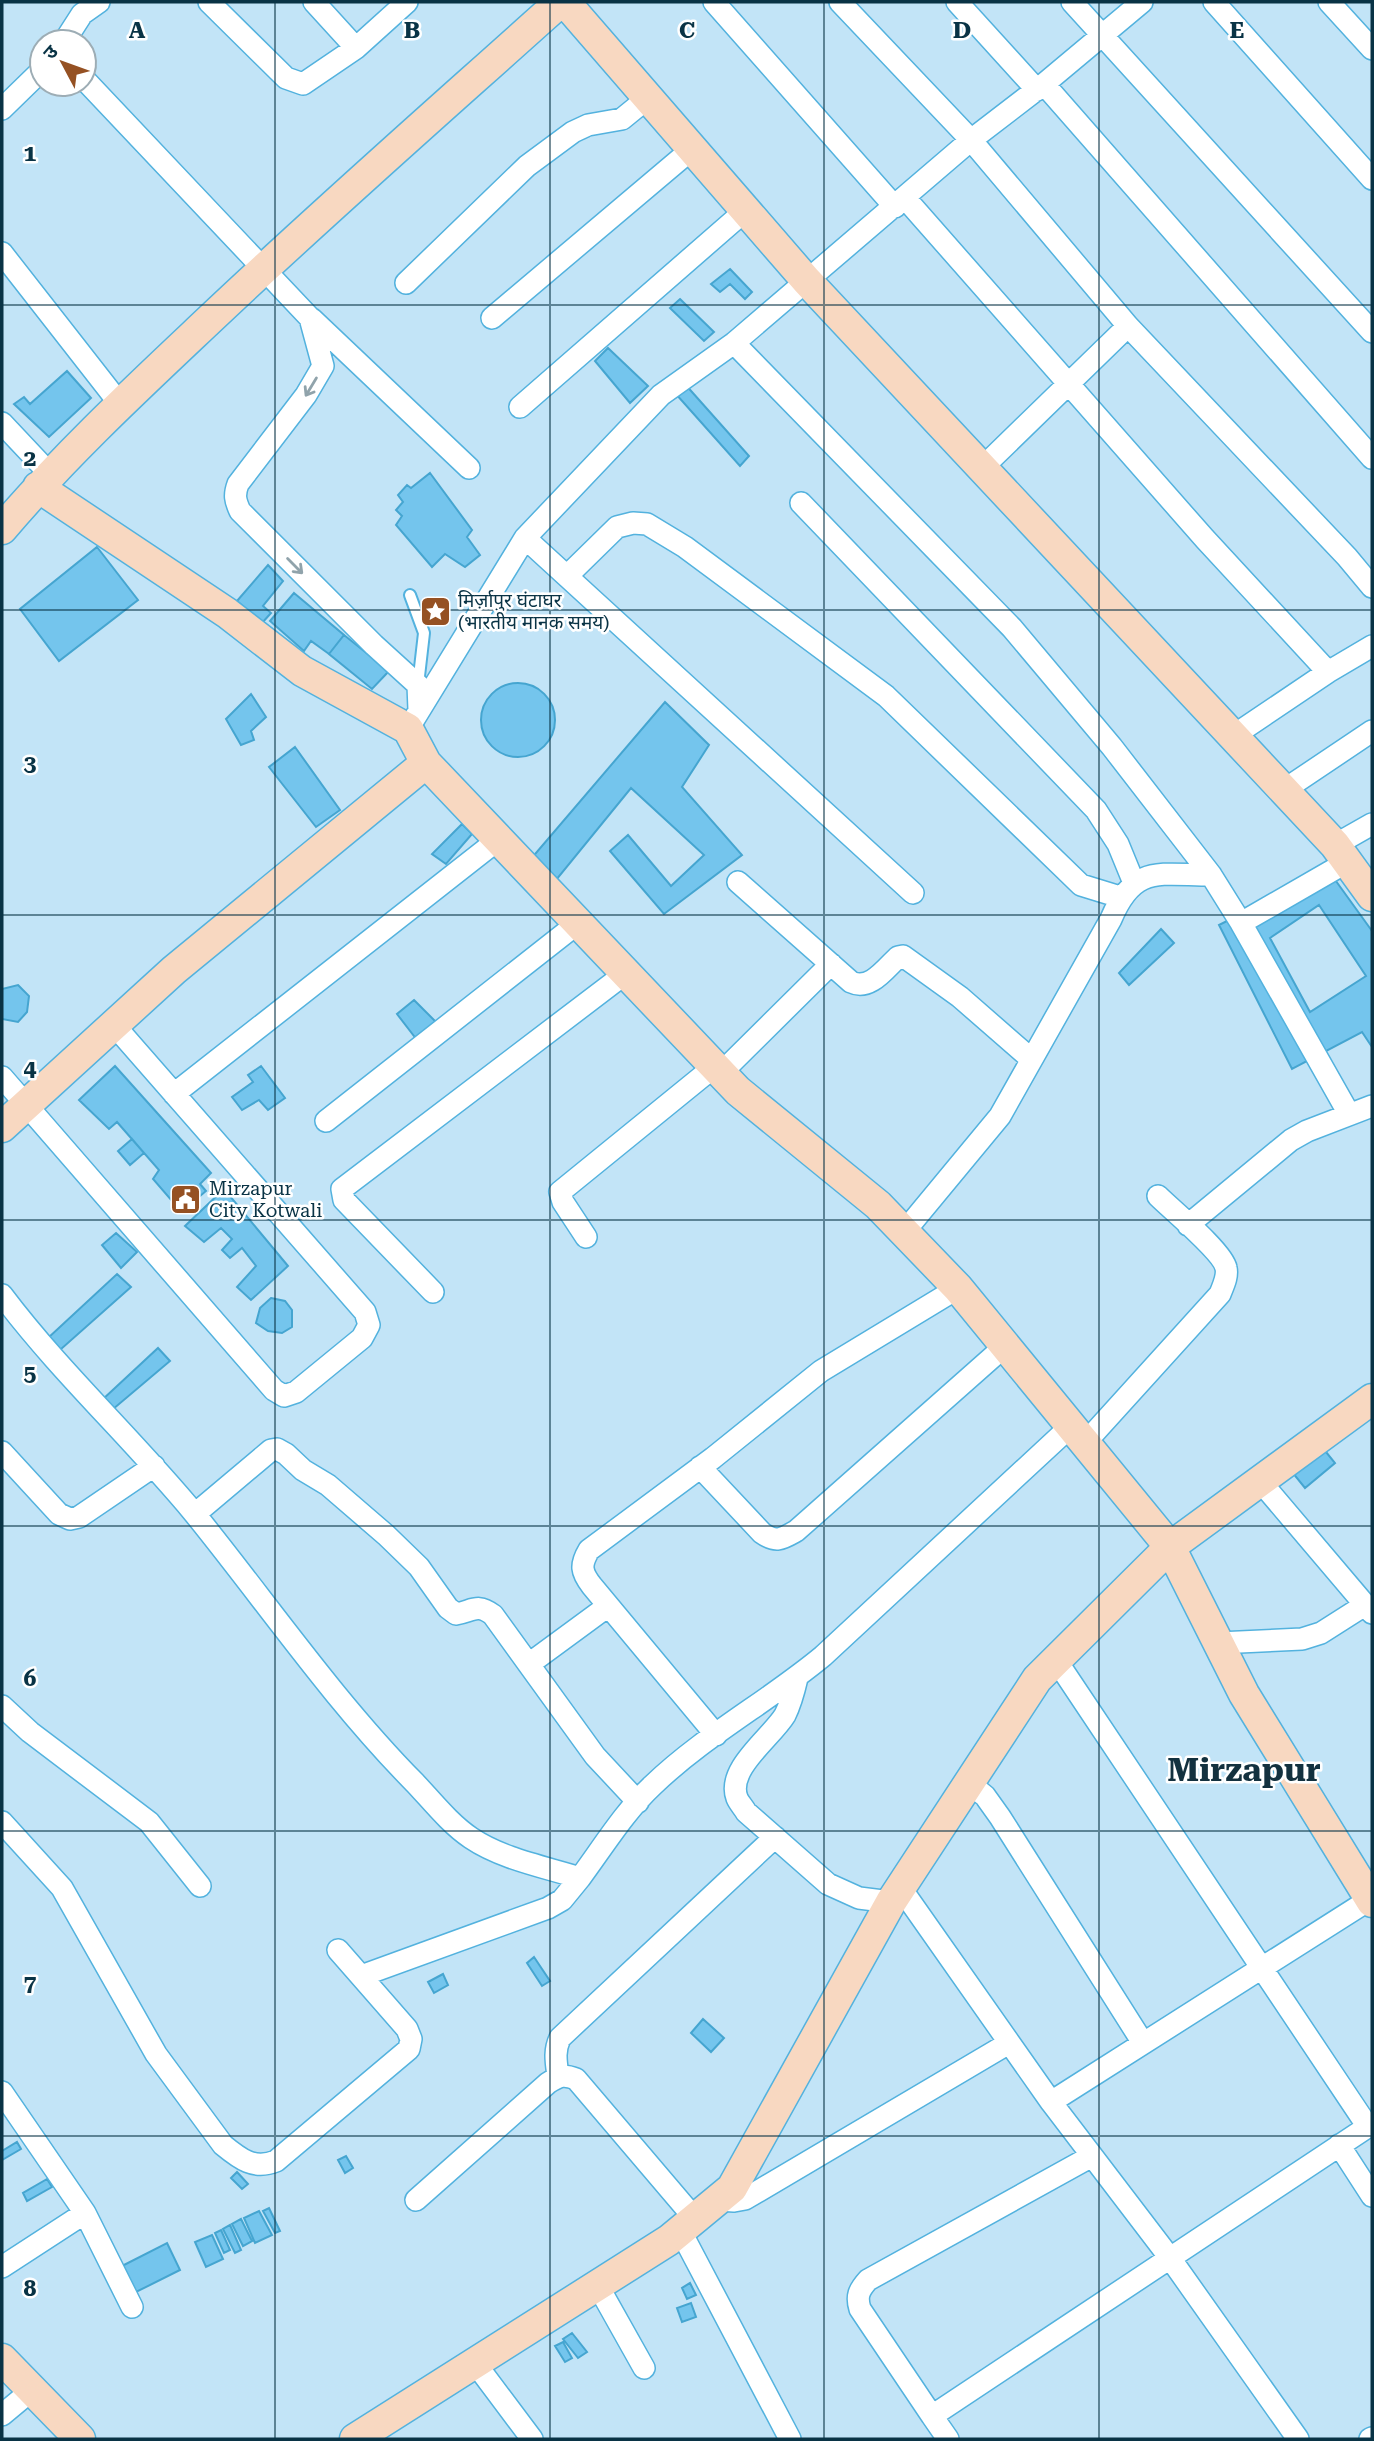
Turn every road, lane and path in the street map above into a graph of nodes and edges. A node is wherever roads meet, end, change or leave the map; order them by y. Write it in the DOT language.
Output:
graph roads {
  1 [pos="99,2"];
  2 [pos="209,2"];
  3 [pos="314,2"];
  4 [pos="407,2"];
  5 [pos="563,2"];
  6 [pos="714,2"];
  7 [pos="840,2"];
  8 [pos="957,2"];
  9 [pos="1072,2"];
  10 [pos="1142,2"];
  11 [pos="1214,2"];
  12 [pos="1329,2"];
  13 [pos="73,28"];
  14 [pos="1103,35"];
  15 [pos="356,48"];
  16 [pos="1372,49"];
  17 [pos="28,84"];
  18 [pos="1040,87"];
  19 [pos="98,94"];
  20 [pos="649,97"];
  21 [pos="2,109"];
  22 [pos="971,140"];
  23 [pos="692,149"];
  24 [pos="1372,179"];
  25 [pos="900,202"];
  26 [pos="746,211"];
  27 [pos="2,253"];
  28 [pos="264,268"];
  29 [pos="806,280"];
  30 [pos="406,283"];
  31 [pos="310,318"];
  32 [pos="492,318"];
  33 [pos="1128,326"];
  34 [pos="1372,332"];
  35 [pos="734,343"];
  36 [pos="1069,384"];
  37 [pos="120,404"];
  38 [pos="520,407"];
  39 [pos="2,423"];
  40 [pos="1372,458"];
  41 [pos="469,467"];
  42 [pos="982,468"];
  43 [pos="44,480"];
  44 [pos="801,503"];
  45 [pos="2,529"];
  46 [pos="525,538"];
  47 [pos="567,576"];
  48 [pos="1372,587"];
  49 [pos="410,596"];
  50 [pos="1372,646"];
  51 [pos="1328,672"];
  52 [pos="418,685"];
  53 [pos="414,719"];
  54 [pos="1372,732"];
  55 [pos="1233,736"];
  56 [pos="426,763"];
  57 [pos="1284,790"];
  58 [pos="1372,824"];
  59 [pos="499,839"];
  60 [pos="1341,853"];
  61 [pos="1211,875"];
  62 [pos="738,881"];
  63 [pos="1127,890"];
  64 [pos="913,893"];
  65 [pos="1372,896"];
  66 [pos="578,923"];
  67 [pos="1241,923"];
  68 [pos="831,964"];
  69 [pos="626,973"];
  70 [pos="114,1025"];
  71 [pos="1031,1059"];
  72 [pos="718,1069"];
  73 [pos="2,1077"];
  74 [pos="174,1094"];
  75 [pos="25,1106"];
  76 [pos="1372,1106"];
  77 [pos="1349,1114"];
  78 [pos="326,1121"];
  79 [pos="2,1127"];
  80 [pos="1158,1196"];
  81 [pos="1188,1225"];
  82 [pos="904,1233"];
  83 [pos="586,1237"];
  84 [pos="958,1289"];
  85 [pos="433,1292"];
  86 [pos="2,1295"];
  87 [pos="1005,1346"];
  88 [pos="1372,1398"];
  89 [pos="1078,1434"];
  90 [pos="2,1452"];
  91 [pos="154,1465"];
  92 [pos="700,1467"];
  93 [pos="1260,1481"];
  94 [pos="195,1514"];
  95 [pos="1170,1547"];
  96 [pos="608,1606"];
  97 [pos="1369,1609"];
  98 [pos="1218,1643"];
  99 [pos="1056,1660"];
  100 [pos="529,1664"];
  101 [pos="797,1678"];
  102 [pos="2,1706"];
  103 [pos="716,1735"];
  104 [pos="969,1783"];
  105 [pos="638,1802"];
  106 [pos="2,1822"];
  107 [pos="775,1837"];
  108 [pos="580,1878"];
  109 [pos="200,1886"];
  110 [pos="896,1895"];
  111 [pos="1372,1900"];
  112 [pos="338,1950"];
  113 [pos="1262,1968"];
  114 [pos="361,1976"];
  115 [pos="1009,2043"];
  116 [pos="1143,2043"];
  117 [pos="558,2076"];
  118 [pos="2,2092"];
  119 [pos="1051,2102"];
  120 [pos="1370,2125"];
  121 [pos="1339,2145"];
  122 [pos="1092,2155"];
  123 [pos="1372,2196"];
  124 [pos="416,2200"];
  125 [pos="719,2200"];
  126 [pos="85,2213"];
  127 [pos="688,2226"];
  128 [pos="1170,2258"];
  129 [pos="2,2267"];
  130 [pos="598,2286"];
  131 [pos="132,2307"];
  132 [pos="2,2359"];
  133 [pos="475,2363"];
  134 [pos="644,2368"];
  135 [pos="32,2390"];
  136 [pos="2,2415"];
  137 [pos="932,2416"];
  138 [pos="65,2434"];
  139 [pos="355,2439"];
  140 [pos="532,2439"];
  141 [pos="790,2439"];
  142 [pos="948,2439"];
  143 [pos="1298,2439"];
  1 -- 13 [label="street"];
  2 -- 15 [label="street"];
  3 -- 15 [label="street"];
  4 -- 15 [label="street"];
  5 -- 20 [label="street"];
  5 -- 28 [label="street"];
  6 -- 25 [label="street"];
  7 -- 22 [label="street"];
  8 -- 18 [label="street"];
  9 -- 14 [label="street"];
  10 -- 14 [label="street"];
  11 -- 24 [label="street"];
  12 -- 16 [label="street"];
  14 -- 18 [label="street"];
  14 -- 34 [label="street"];
  17 -- 21 [label="street"];
  18 -- 22 [label="street"];
  18 -- 40 [label="street"];
  19 -- 28 [label="street"];
  20 -- 23 [label="street"];
  20 -- 30 [label="street"];
  22 -- 25 [label="street"];
  22 -- 33 [label="street"];
  23 -- 26 [label="street"];
  23 -- 32 [label="street"];
  25 -- 29 [label="street"];
  25 -- 36 [label="street"];
  26 -- 29 [label="street"];
  26 -- 38 [label="street"];
  27 -- 37 [label="street"];
  28 -- 31 [label="street"];
  28 -- 37 [label="street"];
  29 -- 35 [label="street"];
  29 -- 42 [label="street"];
  31 -- 41 [label="street"];
  31 -- 52 [label="street, one-way"];
  33 -- 36 [label="street"];
  33 -- 48 [label="street"];
  35 -- 46 [label="street"];
  35 -- 61 [label="street"];
  36 -- 42 [label="street"];
  36 -- 51 [label="street"];
  37 -- 43 [label="street"];
  39 -- 43 [label="street"];
  42 -- 55 [label="street"];
  43 -- 45 [label="street"];
  43 -- 53 [label="street"];
  44 -- 63 [label="street"];
  46 -- 47 [label="street"];
  46 -- 53 [label="street"];
  47 -- 63 [label="street"];
  47 -- 64 [label="street"];
  49 -- 52 [label="lane"];
  50 -- 51 [label="street"];
  51 -- 55 [label="street"];
  52 -- 53 [label="street"];
  53 -- 56 [label="street"];
  54 -- 57 [label="street"];
  55 -- 57 [label="street"];
  56 -- 59 [label="street"];
  56 -- 70 [label="street"];
  57 -- 60 [label="street"];
  58 -- 60 [label="street"];
  59 -- 66 [label="street"];
  59 -- 74 [label="street"];
  60 -- 65 [label="street"];
  60 -- 67 [label="street"];
  61 -- 63 [label="street"];
  61 -- 67 [label="street"];
  62 -- 68 [label="street"];
  63 -- 71 [label="street"];
  66 -- 69 [label="street"];
  66 -- 78 [label="street"];
  67 -- 77 [label="street"];
  68 -- 71 [label="street"];
  68 -- 72 [label="street"];
  69 -- 72 [label="street"];
  69 -- 85 [label="street"];
  70 -- 74 [label="street"];
  70 -- 75 [label="street"];
  71 -- 82 [label="street"];
  72 -- 82 [label="street"];
  72 -- 83 [label="street"];
  73 -- 75 [label="street"];
  74 -- 75 [label="street"];
  75 -- 79 [label="street"];
  76 -- 77 [label="street"];
  77 -- 81 [label="street"];
  80 -- 81 [label="street"];
  81 -- 89 [label="street"];
  82 -- 84 [label="street"];
  84 -- 87 [label="street"];
  84 -- 92 [label="street"];
  86 -- 91 [label="street"];
  87 -- 89 [label="street"];
  87 -- 92 [label="street"];
  88 -- 93 [label="street"];
  89 -- 95 [label="street"];
  89 -- 101 [label="street"];
  90 -- 91 [label="street"];
  91 -- 94 [label="street"];
  92 -- 96 [label="street"];
  93 -- 95 [label="street"];
  93 -- 97 [label="street"];
  94 -- 100 [label="street"];
  94 -- 108 [label="street"];
  95 -- 98 [label="street"];
  95 -- 99 [label="street"];
  96 -- 100 [label="street"];
  96 -- 103 [label="street"];
  97 -- 98 [label="street"];
  98 -- 111 [label="street"];
  99 -- 104 [label="street"];
  99 -- 113 [label="street"];
  100 -- 105 [label="street"];
  101 -- 103 [label="street"];
  101 -- 107 [label="street"];
  102 -- 109 [label="street"];
  103 -- 105 [label="street"];
  104 -- 110 [label="street"];
  104 -- 116 [label="street"];
  105 -- 108 [label="street"];
  106 -- 114 [label="street"];
  107 -- 110 [label="street"];
  107 -- 117 [label="street"];
  108 -- 114 [label="street"];
  110 -- 115 [label="street"];
  110 -- 125 [label="street"];
  111 -- 113 [label="street"];
  112 -- 114 [label="street"];
  113 -- 116 [label="street"];
  113 -- 120 [label="street"];
  115 -- 119 [label="street"];
  115 -- 125 [label="street"];
  116 -- 119 [label="street"];
  117 -- 124 [label="street"];
  117 -- 127 [label="street"];
  118 -- 126 [label="street"];
  119 -- 122 [label="street"];
  120 -- 121 [label="street"];
  121 -- 123 [label="street"];
  121 -- 128 [label="street"];
  122 -- 128 [label="street"];
  122 -- 137 [label="street"];
  125 -- 127 [label="street"];
  126 -- 129 [label="street"];
  126 -- 131 [label="street"];
  127 -- 130 [label="street"];
  127 -- 141 [label="street"];
  128 -- 137 [label="street"];
  128 -- 143 [label="street"];
  130 -- 133 [label="street"];
  130 -- 134 [label="street"];
  132 -- 135 [label="street"];
  133 -- 139 [label="street"];
  133 -- 140 [label="street"];
  135 -- 136 [label="street"];
  135 -- 138 [label="street"];
  137 -- 142 [label="street"];
}
